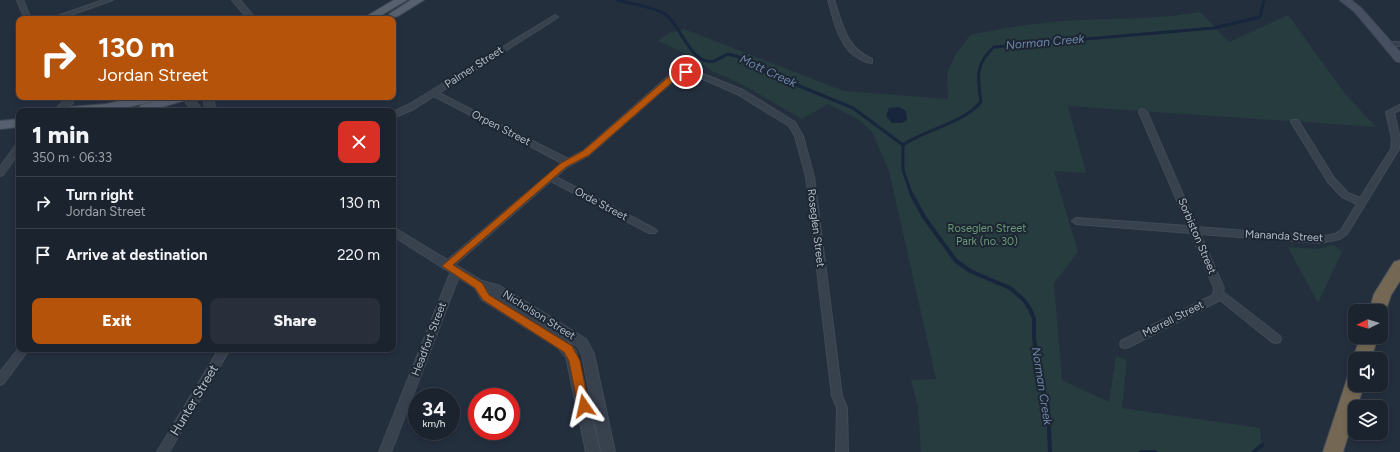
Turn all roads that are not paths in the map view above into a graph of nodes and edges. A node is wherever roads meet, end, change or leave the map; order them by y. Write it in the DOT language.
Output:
graph roads {
  1 [pos="20,0"];
  2 [pos="110,0"];
  3 [pos="236,0"];
  4 [pos="402,0"];
  5 [pos="419,0"];
  6 [pos="830,0"];
  7 [pos="1347,1"];
  8 [pos="27,16"];
  9 [pos="61,16"];
  10 [pos="249,16"];
  11 [pos="373,16"];
  12 [pos="390,16"];
  13 [pos="554,17"];
  14 [pos="1386,44"];
  15 [pos="1400,44"];
  16 [pos="1400,59"];
  17 [pos="869,60"];
  18 [pos="434,93"];
  19 [pos="68,100"];
  20 [pos="142,100"];
  21 [pos="172,100"];
  22 [pos="1400,107"];
  23 [pos="62,108"];
  24 [pos="106,108"];
  25 [pos="145,108"];
  26 [pos="1143,112"];
  27 [pos="16,114"];
  28 [pos="396,114"];
  29 [pos="0,116"];
  30 [pos="1295,122"];
  31 [pos="16,123"];
  32 [pos="0,125"];
  33 [pos="16,151"];
  34 [pos="567,162"];
  35 [pos="0,173"];
  36 [pos="550,177"];
  37 [pos="1362,203"];
  38 [pos="1076,221"];
  39 [pos="652,231"];
  40 [pos="1195,231"];
  41 [pos="396,233"];
  42 [pos="451,268"];
  43 [pos="1400,268"];
  44 [pos="478,286"];
  45 [pos="1218,293"];
  46 [pos="1380,304"];
  47 [pos="1276,339"];
  48 [pos="1125,344"];
  49 [pos="22,352"];
  50 [pos="223,352"];
  51 [pos="0,380"];
  52 [pos="1352,392"];
  53 [pos="163,452"];
  54 [pos="385,452"];
  55 [pos="593,452"];
  56 [pos="608,452"];
  57 [pos="842,452"];
  58 [pos="1333,452"];
  1 -- 8 [label="street"];
  2 -- 9 [label="street"];
  3 -- 10 [label="street"];
  4 -- 11 [label="main road"];
  5 -- 12 [label="main road"];
  6 -- 17 [label="street"];
  7 -- 14 [label="main road"];
  13 -- 18 [label="street, Palmer Street"];
  14 -- 15 [label="street"];
  14 -- 16 [label="main road"];
  18 -- 28 [label="street, Palmer Street"];
  18 -- 34 [label="street, Orpen Street"];
  19 -- 23 [label="street"];
  20 -- 24 [label="main road"];
  21 -- 25 [label="main road"];
  22 -- 37 [label="street, Mananda Street"];
  26 -- 40 [label="street, Sorbiston Street"];
  27 -- 29 [label="main road"];
  30 -- 37 [label="street"];
  31 -- 32 [label="main road"];
  33 -- 35 [label="street"];
  34 -- 36 [label="street"];
  34 -- 57 [label="street, Roseglen Street"];
  36 -- 39 [label="street, Orde Street"];
  36 -- 42 [label="street"];
  37 -- 40 [label="street, Mananda Street"];
  38 -- 40 [label="street, Mananda Street"];
  40 -- 45 [label="street, Sorbiston Street"];
  41 -- 42 [label="street, Nicholson Street"];
  42 -- 44 [label="street, Nicholson Street"];
  42 -- 54 [label="street, Headfort Street"];
  43 -- 46 [label="highway"];
  44 -- 55 [label="street, Nicholson Street"];
  44 -- 56 [label="street, Nicholson Street"];
  45 -- 47 [label="street"];
  45 -- 48 [label="street, Merrell Street"];
  49 -- 51 [label="street"];
  50 -- 53 [label="street, Hunter Street"];
  52 -- 58 [label="highway"];
}
